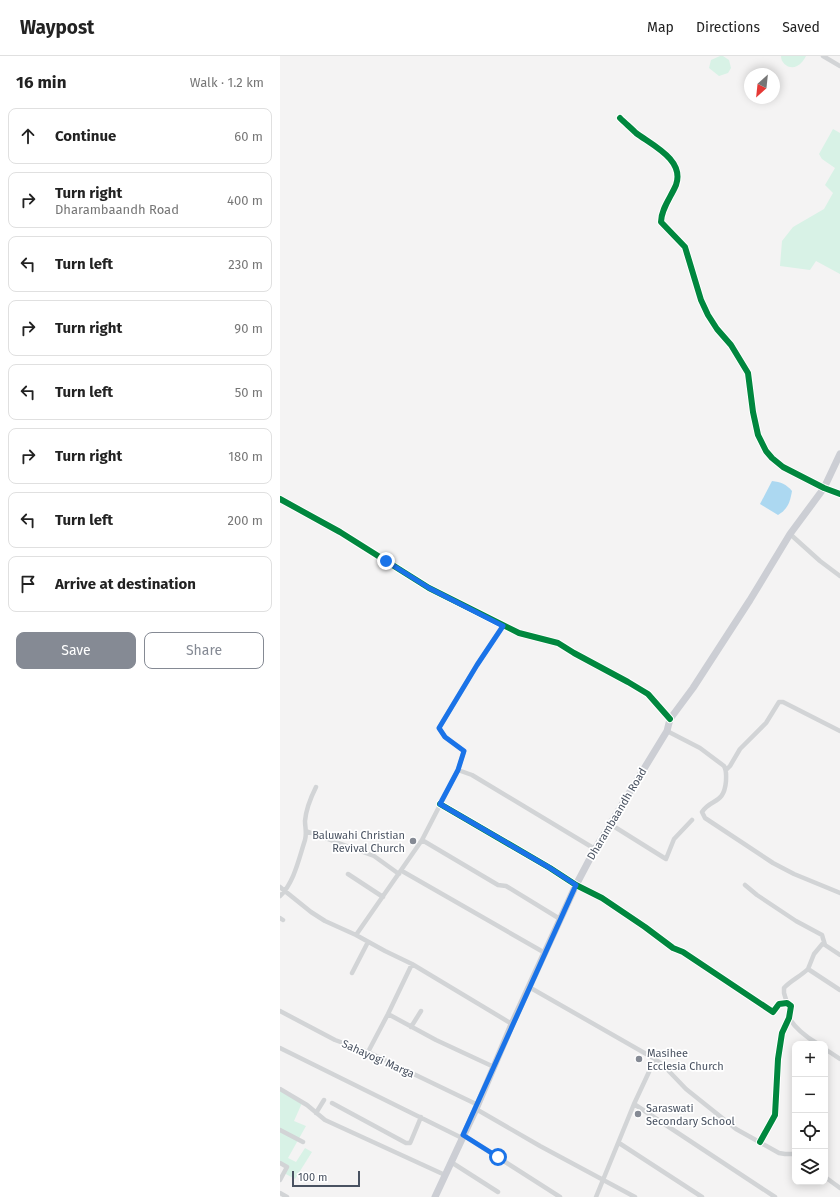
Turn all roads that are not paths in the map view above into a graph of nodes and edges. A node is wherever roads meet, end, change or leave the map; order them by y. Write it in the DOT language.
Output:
graph roads {
  1 [pos="823,56"];
  2 [pos="840,66"];
  3 [pos="620,118"];
  4 [pos="840,454"];
  5 [pos="824,488"];
  6 [pos="840,494"];
  7 [pos="280,499"];
  8 [pos="790,534"];
  9 [pos="840,576"];
  10 [pos="503,626"];
  11 [pos="670,719"];
  12 [pos="667,731"];
  13 [pos="840,731"];
  14 [pos="458,770"];
  15 [pos="726,770"];
  16 [pos="316,787"];
  17 [pos="440,804"];
  18 [pos="692,820"];
  19 [pos="610,824"];
  20 [pos="306,830"];
  21 [pos="422,840"];
  22 [pos="595,849"];
  23 [pos="400,873"];
  24 [pos="348,874"];
  25 [pos="576,885"];
  26 [pos="745,885"];
  27 [pos="280,886"];
  28 [pos="286,891"];
  29 [pos="840,893"];
  30 [pos="280,896"];
  31 [pos="383,897"];
  32 [pos="560,919"];
  33 [pos="356,935"];
  34 [pos="368,942"];
  35 [pos="824,942"];
  36 [pos="545,953"];
  37 [pos="840,955"];
  38 [pos="412,964"];
  39 [pos="808,969"];
  40 [pos="352,973"];
  41 [pos="529,987"];
  42 [pos="840,990"];
  43 [pos="787,1003"];
  44 [pos="280,1011"];
  45 [pos="421,1011"];
  46 [pos="388,1014"];
  47 [pos="789,1018"];
  48 [pos="512,1024"];
  49 [pos="412,1027"];
  50 [pos="814,1041"];
  51 [pos="280,1048"];
  52 [pos="828,1050"];
  53 [pos="368,1052"];
  54 [pos="655,1059"];
  55 [pos="840,1059"];
  56 [pos="494,1067"];
  57 [pos="280,1089"];
  58 [pos="324,1100"];
  59 [pos="332,1104"];
  60 [pos="634,1104"];
  61 [pos="477,1107"];
  62 [pos="316,1113"];
  63 [pos="421,1117"];
  64 [pos="280,1130"];
  65 [pos="463,1136"];
  66 [pos="303,1142"];
  67 [pos="760,1142"];
  68 [pos="619,1143"];
  69 [pos="792,1154"];
  70 [pos="451,1162"];
  71 [pos="280,1163"];
  72 [pos="445,1175"];
  73 [pos="828,1179"];
  74 [pos="280,1180"];
  75 [pos="603,1180"];
  76 [pos="840,1188"];
  77 [pos="498,1192"];
  78 [pos="280,1193"];
  79 [pos="287,1197"];
  80 [pos="435,1197"];
  81 [pos="560,1197"];
  82 [pos="596,1197"];
  83 [pos="635,1197"];
  84 [pos="702,1197"];
  85 [pos="775,1197"];
  1 -- 2 [label="street"];
  3 -- 5 [label="street"];
  4 -- 5 [label="main road, Dharambaandh Road"];
  5 -- 6 [label="street"];
  5 -- 8 [label="main road, Dharambaandh Road"];
  7 -- 10 [label="street"];
  8 -- 9 [label="street"];
  8 -- 11 [label="main road, Dharambaandh Road"];
  10 -- 11 [label="street"];
  10 -- 14 [label="street"];
  11 -- 12 [label="main road, Dharambaandh Road"];
  12 -- 15 [label="street"];
  12 -- 19 [label="main road, Dharambaandh Road"];
  13 -- 15 [label="street"];
  14 -- 17 [label="street"];
  14 -- 22 [label="street"];
  15 -- 29 [label="street"];
  16 -- 20 [label="street"];
  17 -- 21 [label="street"];
  17 -- 25 [label="street"];
  18 -- 19 [label="street"];
  19 -- 22 [label="main road, Dharambaandh Road"];
  20 -- 23 [label="street"];
  20 -- 28 [label="street"];
  21 -- 23 [label="street"];
  21 -- 32 [label="street"];
  22 -- 25 [label="main road, Dharambaandh Road"];
  23 -- 31 [label="street"];
  23 -- 36 [label="street"];
  24 -- 31 [label="street"];
  25 -- 32 [label="main road, Dharambaandh Road"];
  25 -- 43 [label="street"];
  26 -- 35 [label="street"];
  27 -- 28 [label="street"];
  28 -- 30 [label="street"];
  28 -- 33 [label="street"];
  31 -- 33 [label="street"];
  32 -- 36 [label="main road, Dharambaandh Road"];
  33 -- 34 [label="street"];
  34 -- 38 [label="street"];
  34 -- 40 [label="street"];
  35 -- 37 [label="street"];
  35 -- 39 [label="street"];
  36 -- 41 [label="main road, Dharambaandh Road"];
  38 -- 46 [label="street"];
  38 -- 48 [label="street"];
  39 -- 42 [label="street"];
  39 -- 43 [label="street"];
  41 -- 48 [label="main road, Dharambaandh Road"];
  41 -- 54 [label="street"];
  43 -- 47 [label="street"];
  44 -- 53 [label="street, Sahayogi Marga"];
  45 -- 49 [label="street"];
  46 -- 49 [label="street"];
  46 -- 53 [label="street"];
  47 -- 50 [label="street"];
  47 -- 67 [label="street"];
  48 -- 56 [label="main road, Dharambaandh Road"];
  49 -- 56 [label="street"];
  51 -- 63 [label="street"];
  52 -- 55 [label="street"];
  53 -- 61 [label="street, Sahayogi Marga"];
  54 -- 60 [label="street"];
  54 -- 67 [label="street"];
  56 -- 61 [label="main road, Dharambaandh Road"];
  57 -- 62 [label="street"];
  58 -- 62 [label="street"];
  59 -- 63 [label="street"];
  60 -- 68 [label="street"];
  60 -- 85 [label="street"];
  61 -- 65 [label="main road, Dharambaandh Road"];
  61 -- 75 [label="street, Sahayogi Marga"];
  62 -- 72 [label="street"];
  63 -- 65 [label="street"];
  64 -- 66 [label="street"];
  65 -- 70 [label="main road, Dharambaandh Road"];
  65 -- 81 [label="street"];
  67 -- 69 [label="street"];
  68 -- 75 [label="street"];
  68 -- 84 [label="street"];
  70 -- 72 [label="main road, Dharambaandh Road"];
  70 -- 77 [label="street"];
  71 -- 74 [label="street"];
  72 -- 80 [label="main road, Dharambaandh Road"];
  73 -- 76 [label="street"];
  75 -- 82 [label="street"];
  75 -- 83 [label="street, Sahayogi Marga"];
  78 -- 79 [label="street"];
}
